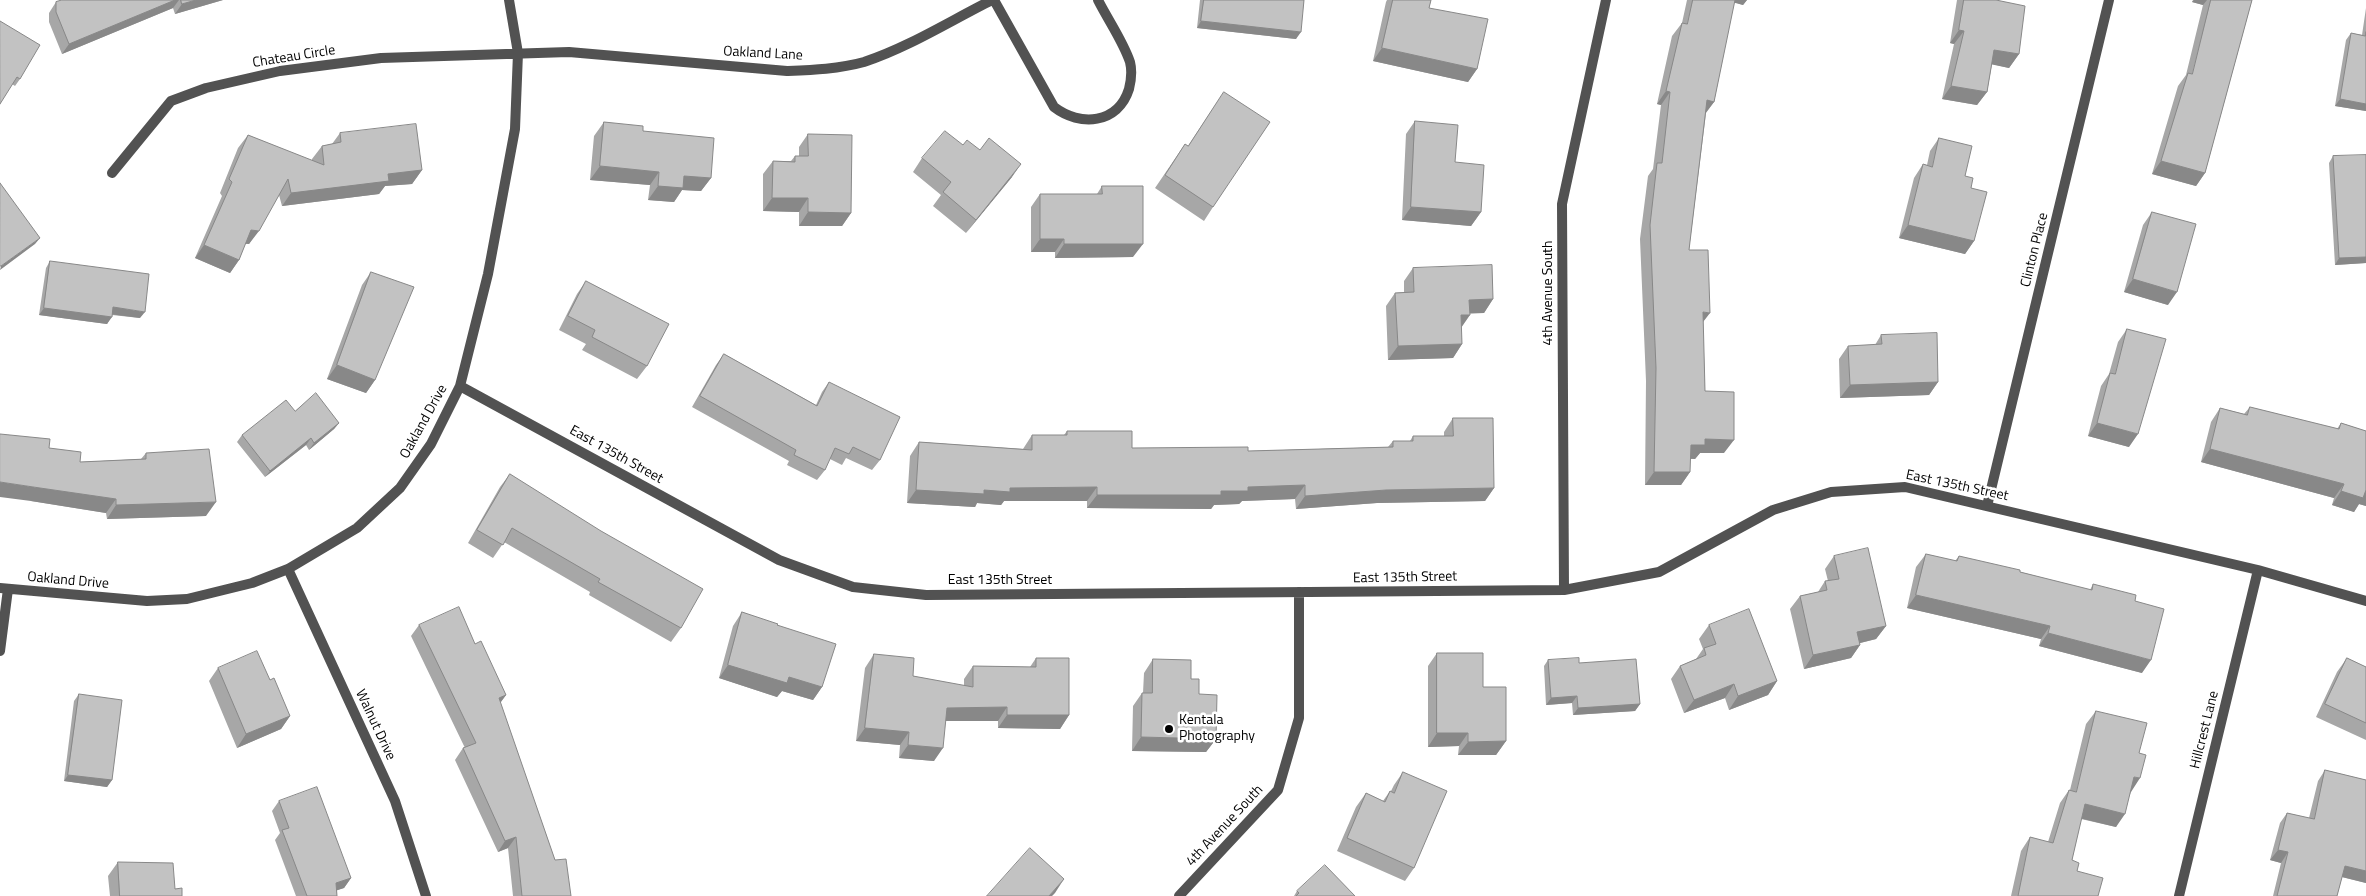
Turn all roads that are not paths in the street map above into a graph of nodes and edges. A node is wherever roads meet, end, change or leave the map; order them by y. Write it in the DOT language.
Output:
graph roads {
  1 [pos="509,0"];
  2 [pos="993,0"];
  3 [pos="1098,0"];
  4 [pos="1606,0"];
  5 [pos="2109,0"];
  6 [pos="518,54"];
  7 [pos="112,173"];
  8 [pos="460,386"];
  9 [pos="1987,506"];
  10 [pos="288,569"];
  11 [pos="2258,570"];
  12 [pos="4,589"];
  13 [pos="1564,590"];
  14 [pos="1299,592"];
  15 [pos="2366,602"];
  16 [pos="0,651"];
  17 [pos="426,896"];
  18 [pos="1179,896"];
  19 [pos="2179,896"];
  1 -- 6 [label="street, Oakland Drive"];
  2 -- 3 [label="street"];
  2 -- 6 [label="street, Oakland Lane"];
  4 -- 13 [label="street, 4th Avenue South"];
  5 -- 9 [label="street, Clinton Place"];
  6 -- 7 [label="street, Chateau Circle"];
  6 -- 8 [label="street, Oakland Drive"];
  8 -- 10 [label="street, Oakland Drive"];
  8 -- 14 [label="street, East 135th Street"];
  9 -- 11 [label="street, East 135th Street"];
  9 -- 13 [label="street, East 135th Street"];
  10 -- 12 [label="street, Oakland Drive"];
  10 -- 17 [label="street, Walnut Drive"];
  11 -- 15 [label="street, East 135th Street"];
  11 -- 19 [label="street, Hillcrest Lane"];
  12 -- 16 [label="street"];
  13 -- 14 [label="street, East 135th Street"];
  14 -- 18 [label="street, 4th Avenue South"];
}
